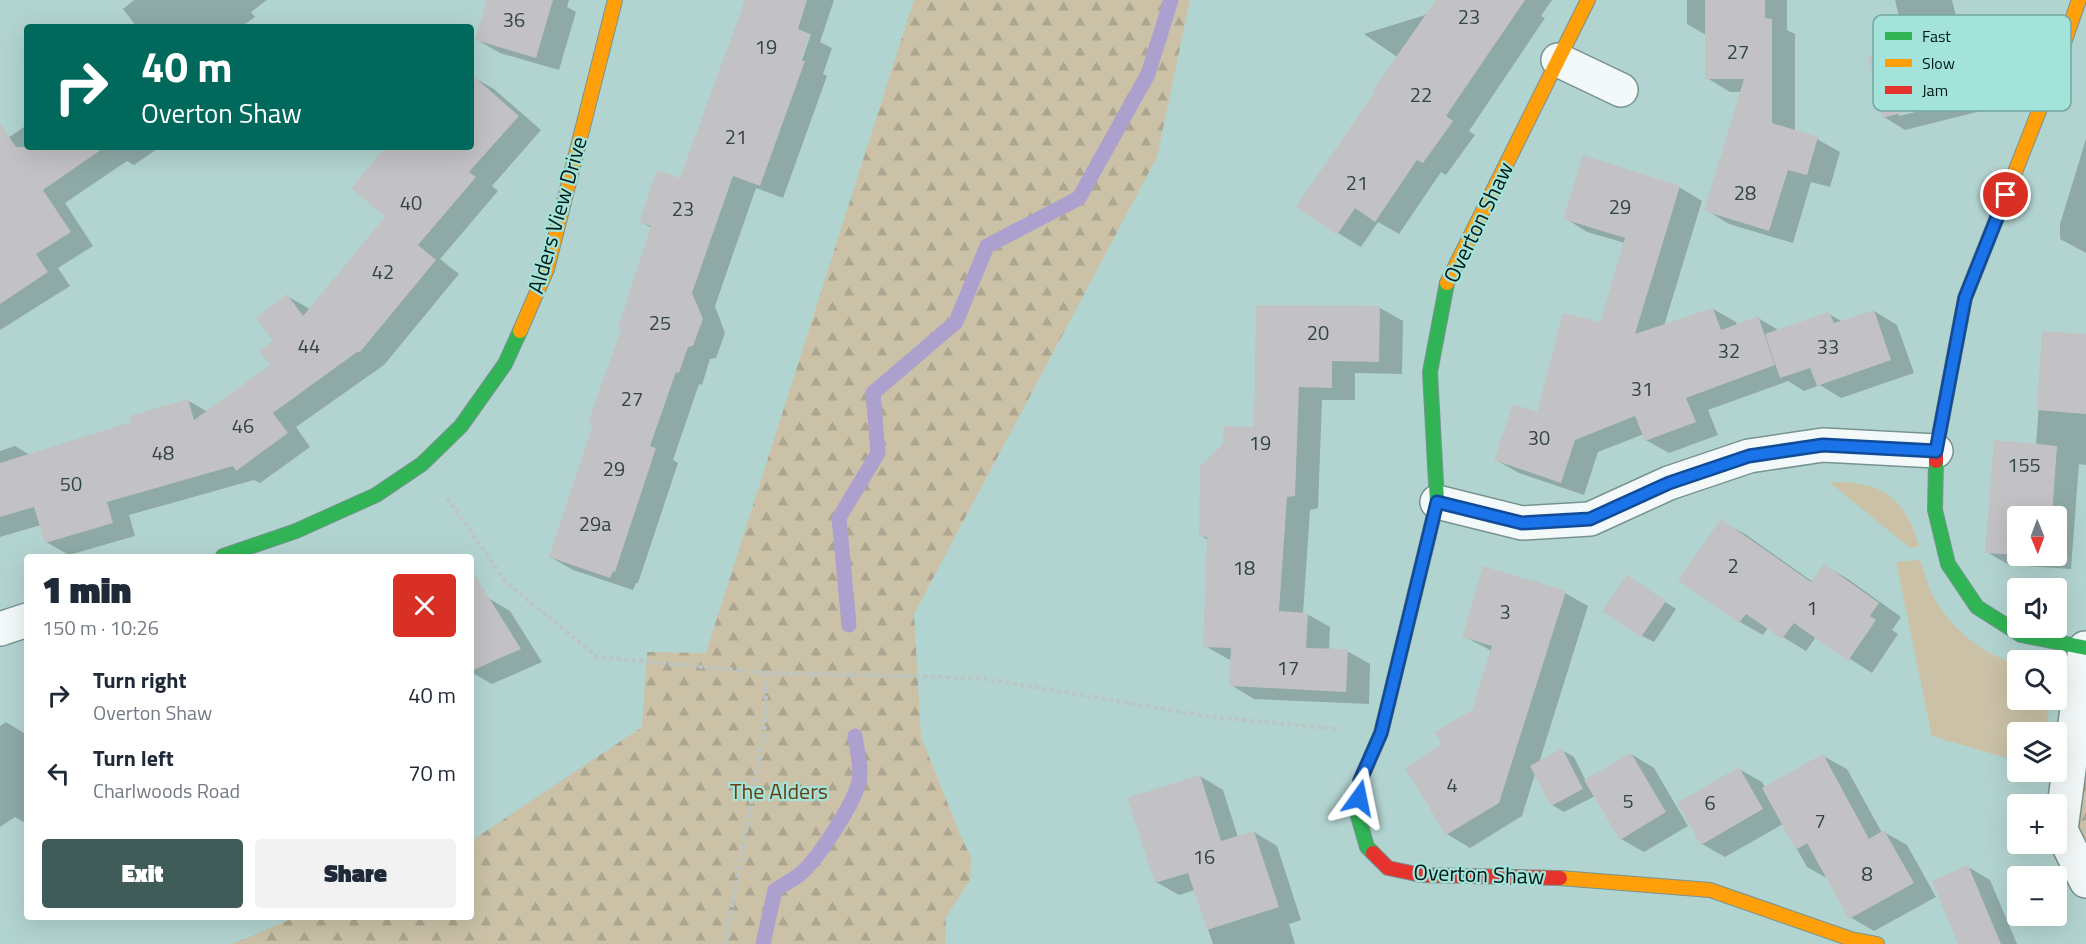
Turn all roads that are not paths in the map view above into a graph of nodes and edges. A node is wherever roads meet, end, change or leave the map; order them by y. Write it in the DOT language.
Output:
graph roads {
  1 [pos="615,0"];
  2 [pos="1588,0"];
  3 [pos="2079,0"];
  4 [pos="2071,23"];
  5 [pos="1558,60"];
  6 [pos="1621,90"];
  7 [pos="2039,111"];
  8 [pos="1936,451"];
  9 [pos="1437,502"];
  10 [pos="229,554"];
  11 [pos="24,621"];
  12 [pos="0,629"];
  13 [pos="2085,648"];
  14 [pos="2086,881"];
  15 [pos="1877,944"];
  1 -- 10 [label="street, Alders View Drive"];
  2 -- 5 [label="street, Overton Shaw"];
  3 -- 4 [label="street"];
  5 -- 6 [label="street"];
  5 -- 9 [label="street, Overton Shaw"];
  7 -- 8 [label="street"];
  8 -- 9 [label="street"];
  8 -- 13 [label="street"];
  9 -- 15 [label="street, Overton Shaw"];
  11 -- 12 [label="street"];
  13 -- 14 [label="street"];
}
